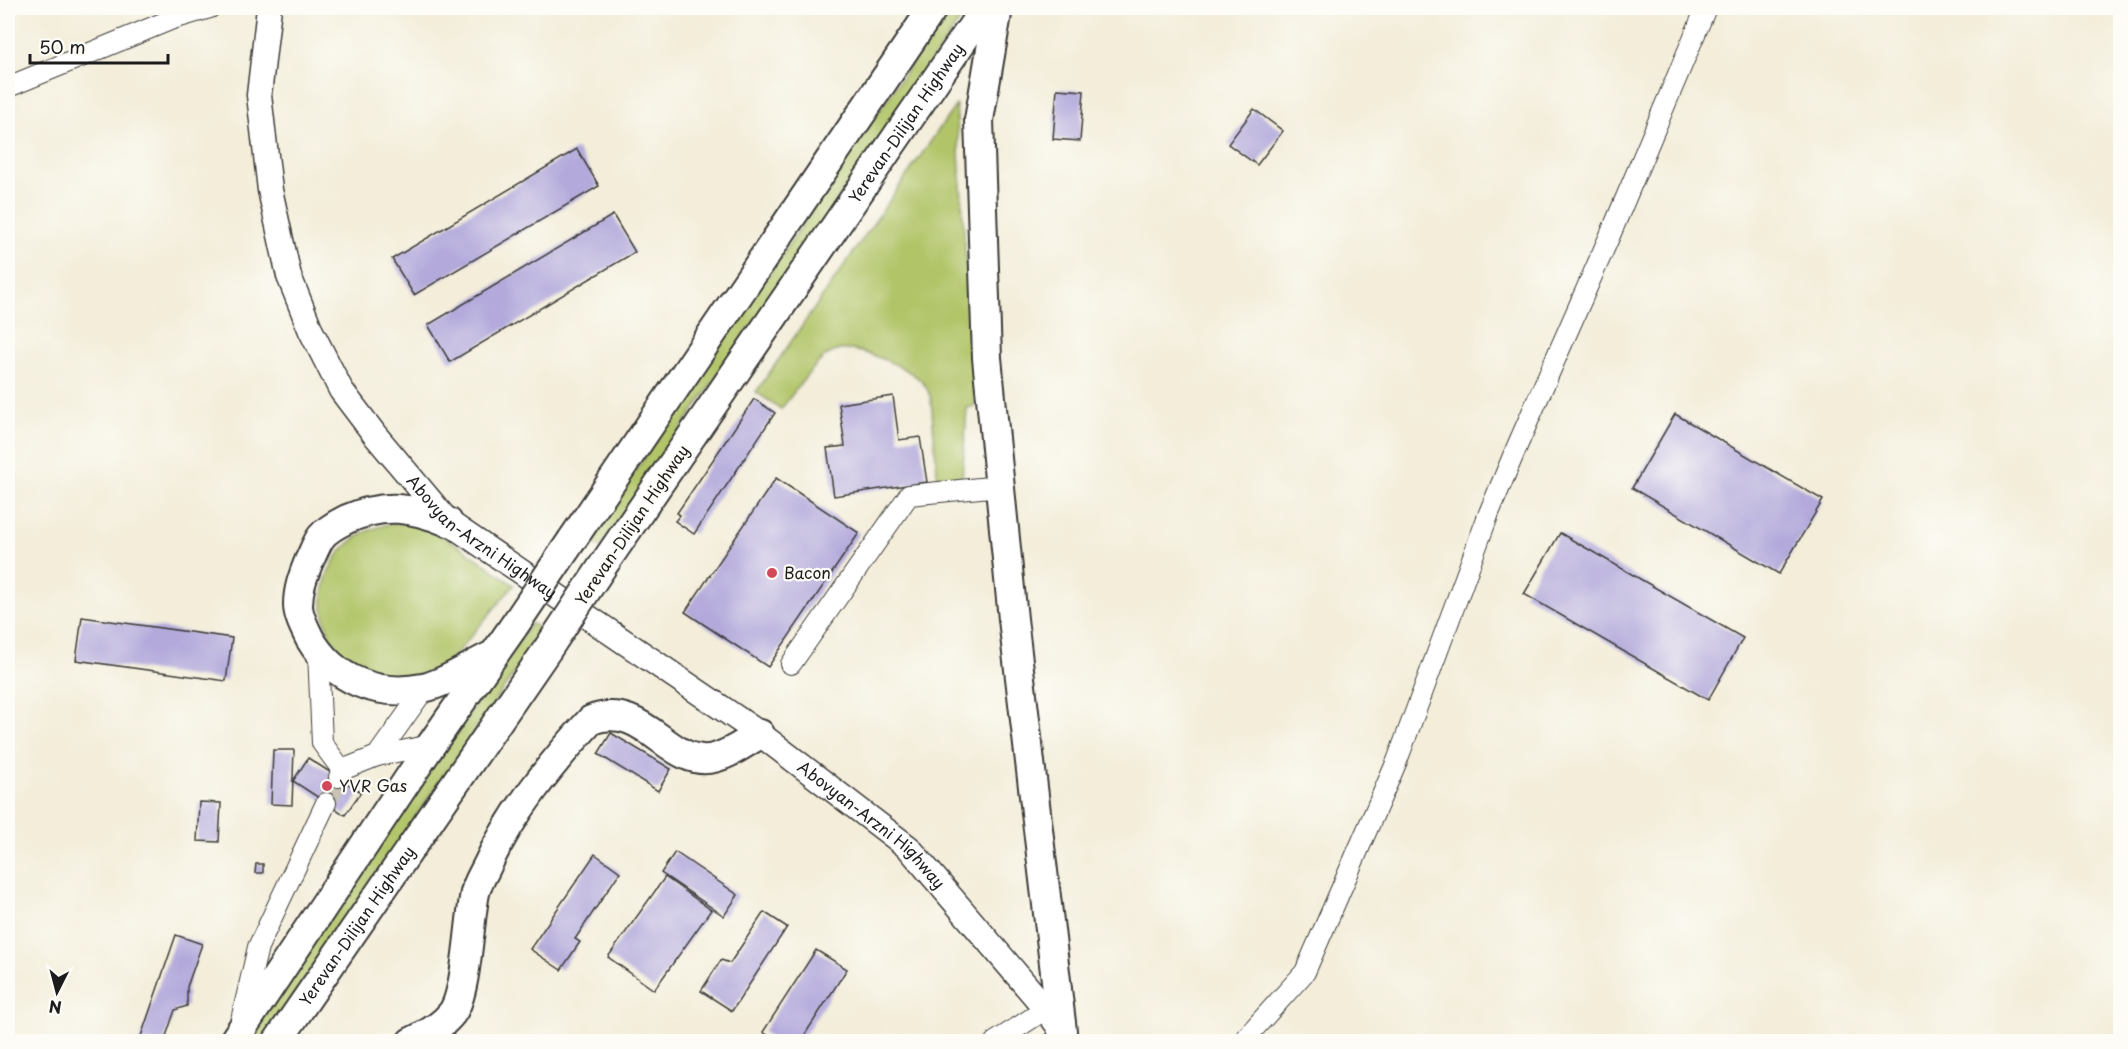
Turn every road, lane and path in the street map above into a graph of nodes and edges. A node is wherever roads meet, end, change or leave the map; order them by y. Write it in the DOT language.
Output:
graph roads {
  1 [pos="210,8"];
  2 [pos="269,8"];
  3 [pos="933,8"];
  4 [pos="986,8"];
  5 [pos="998,8"];
  6 [pos="1706,8"];
  7 [pos="8,87"];
  8 [pos="1000,486"];
  9 [pos="448,522"];
  10 [pos="318,652"];
  11 [pos="493,654"];
  12 [pos="791,664"];
  13 [pos="426,687"];
  14 [pos="760,734"];
  15 [pos="431,745"];
  16 [pos="377,756"];
  17 [pos="326,803"];
  18 [pos="1059,1027"];
  19 [pos="236,1038"];
  20 [pos="277,1041"];
  21 [pos="411,1041"];
  22 [pos="995,1041"];
  23 [pos="1242,1041"];
  1 -- 7 [label="street"];
  2 -- 9 [label="main road, Abovyan-Arzni Highway"];
  3 -- 11 [label="highway, bridge"];
  4 -- 20 [label="highway, Yerevan-Dilijan Highway, bridge"];
  5 -- 8 [label="highway"];
  6 -- 23 [label="street"];
  8 -- 12 [label="street"];
  8 -- 18 [label="highway"];
  9 -- 10 [label="highway"];
  9 -- 14 [label="main road, Abovyan-Arzni Highway"];
  10 -- 13 [label="highway"];
  10 -- 16 [label="street"];
  11 -- 13 [label="highway"];
  11 -- 15 [label="highway"];
  13 -- 16 [label="street"];
  14 -- 18 [label="main road, Abovyan-Arzni Highway"];
  14 -- 21 [label="highway"];
  15 -- 16 [label="street"];
  15 -- 19 [label="highway"];
  17 -- 19 [label="street"];
  18 -- 22 [label="street"];
}
